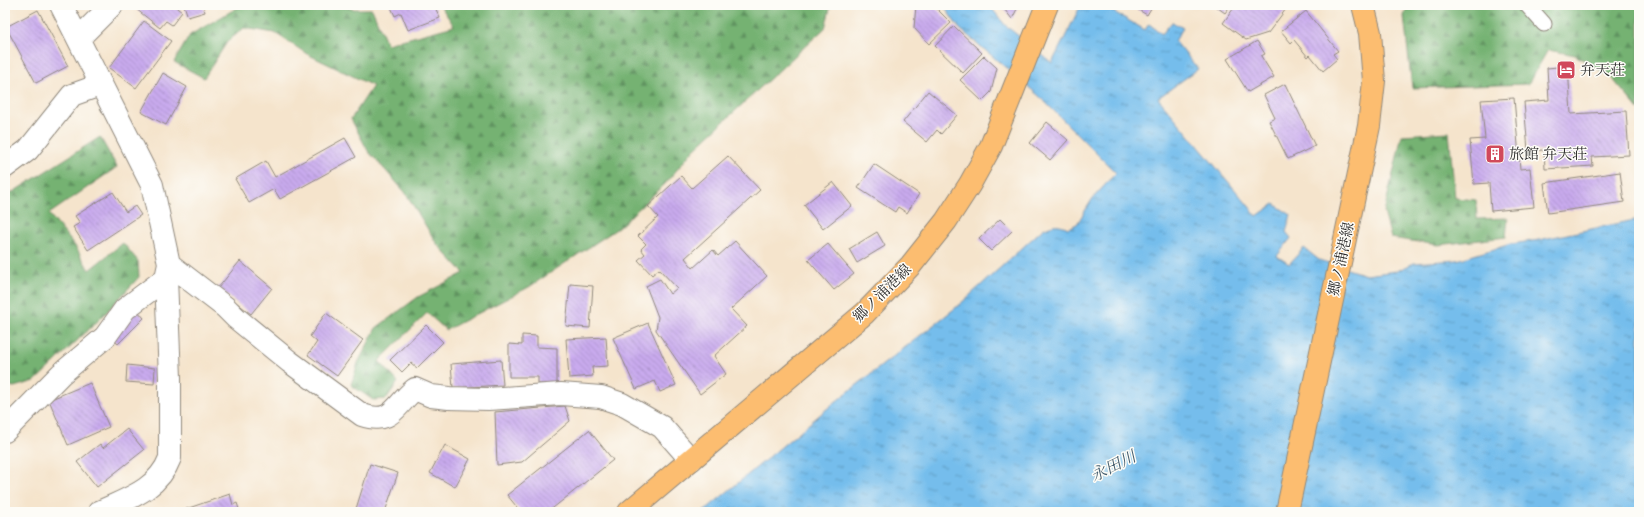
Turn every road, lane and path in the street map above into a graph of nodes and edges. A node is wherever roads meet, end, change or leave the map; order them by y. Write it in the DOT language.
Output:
graph roads {
  1 [pos="61,5"];
  2 [pos="112,5"];
  3 [pos="1047,5"];
  4 [pos="1363,5"];
  5 [pos="1527,5"];
  6 [pos="1544,24"];
  7 [pos="79,38"];
  8 [pos="100,85"];
  9 [pos="5,167"];
  10 [pos="167,271"];
  11 [pos="5,431"];
  12 [pos="691,460"];
  13 [pos="99,512"];
  14 [pos="629,512"];
  15 [pos="1287,512"];
  1 -- 7 [label="street"];
  2 -- 7 [label="street"];
  3 -- 12 [label="main road, 郷ノ浦港線"];
  4 -- 15 [label="main road, 郷ノ浦港線"];
  5 -- 6 [label="lane"];
  7 -- 8 [label="street"];
  8 -- 9 [label="street"];
  8 -- 10 [label="street"];
  10 -- 11 [label="street"];
  10 -- 12 [label="street"];
  10 -- 13 [label="street"];
  12 -- 14 [label="main road, 郷ノ浦港線"];
}
